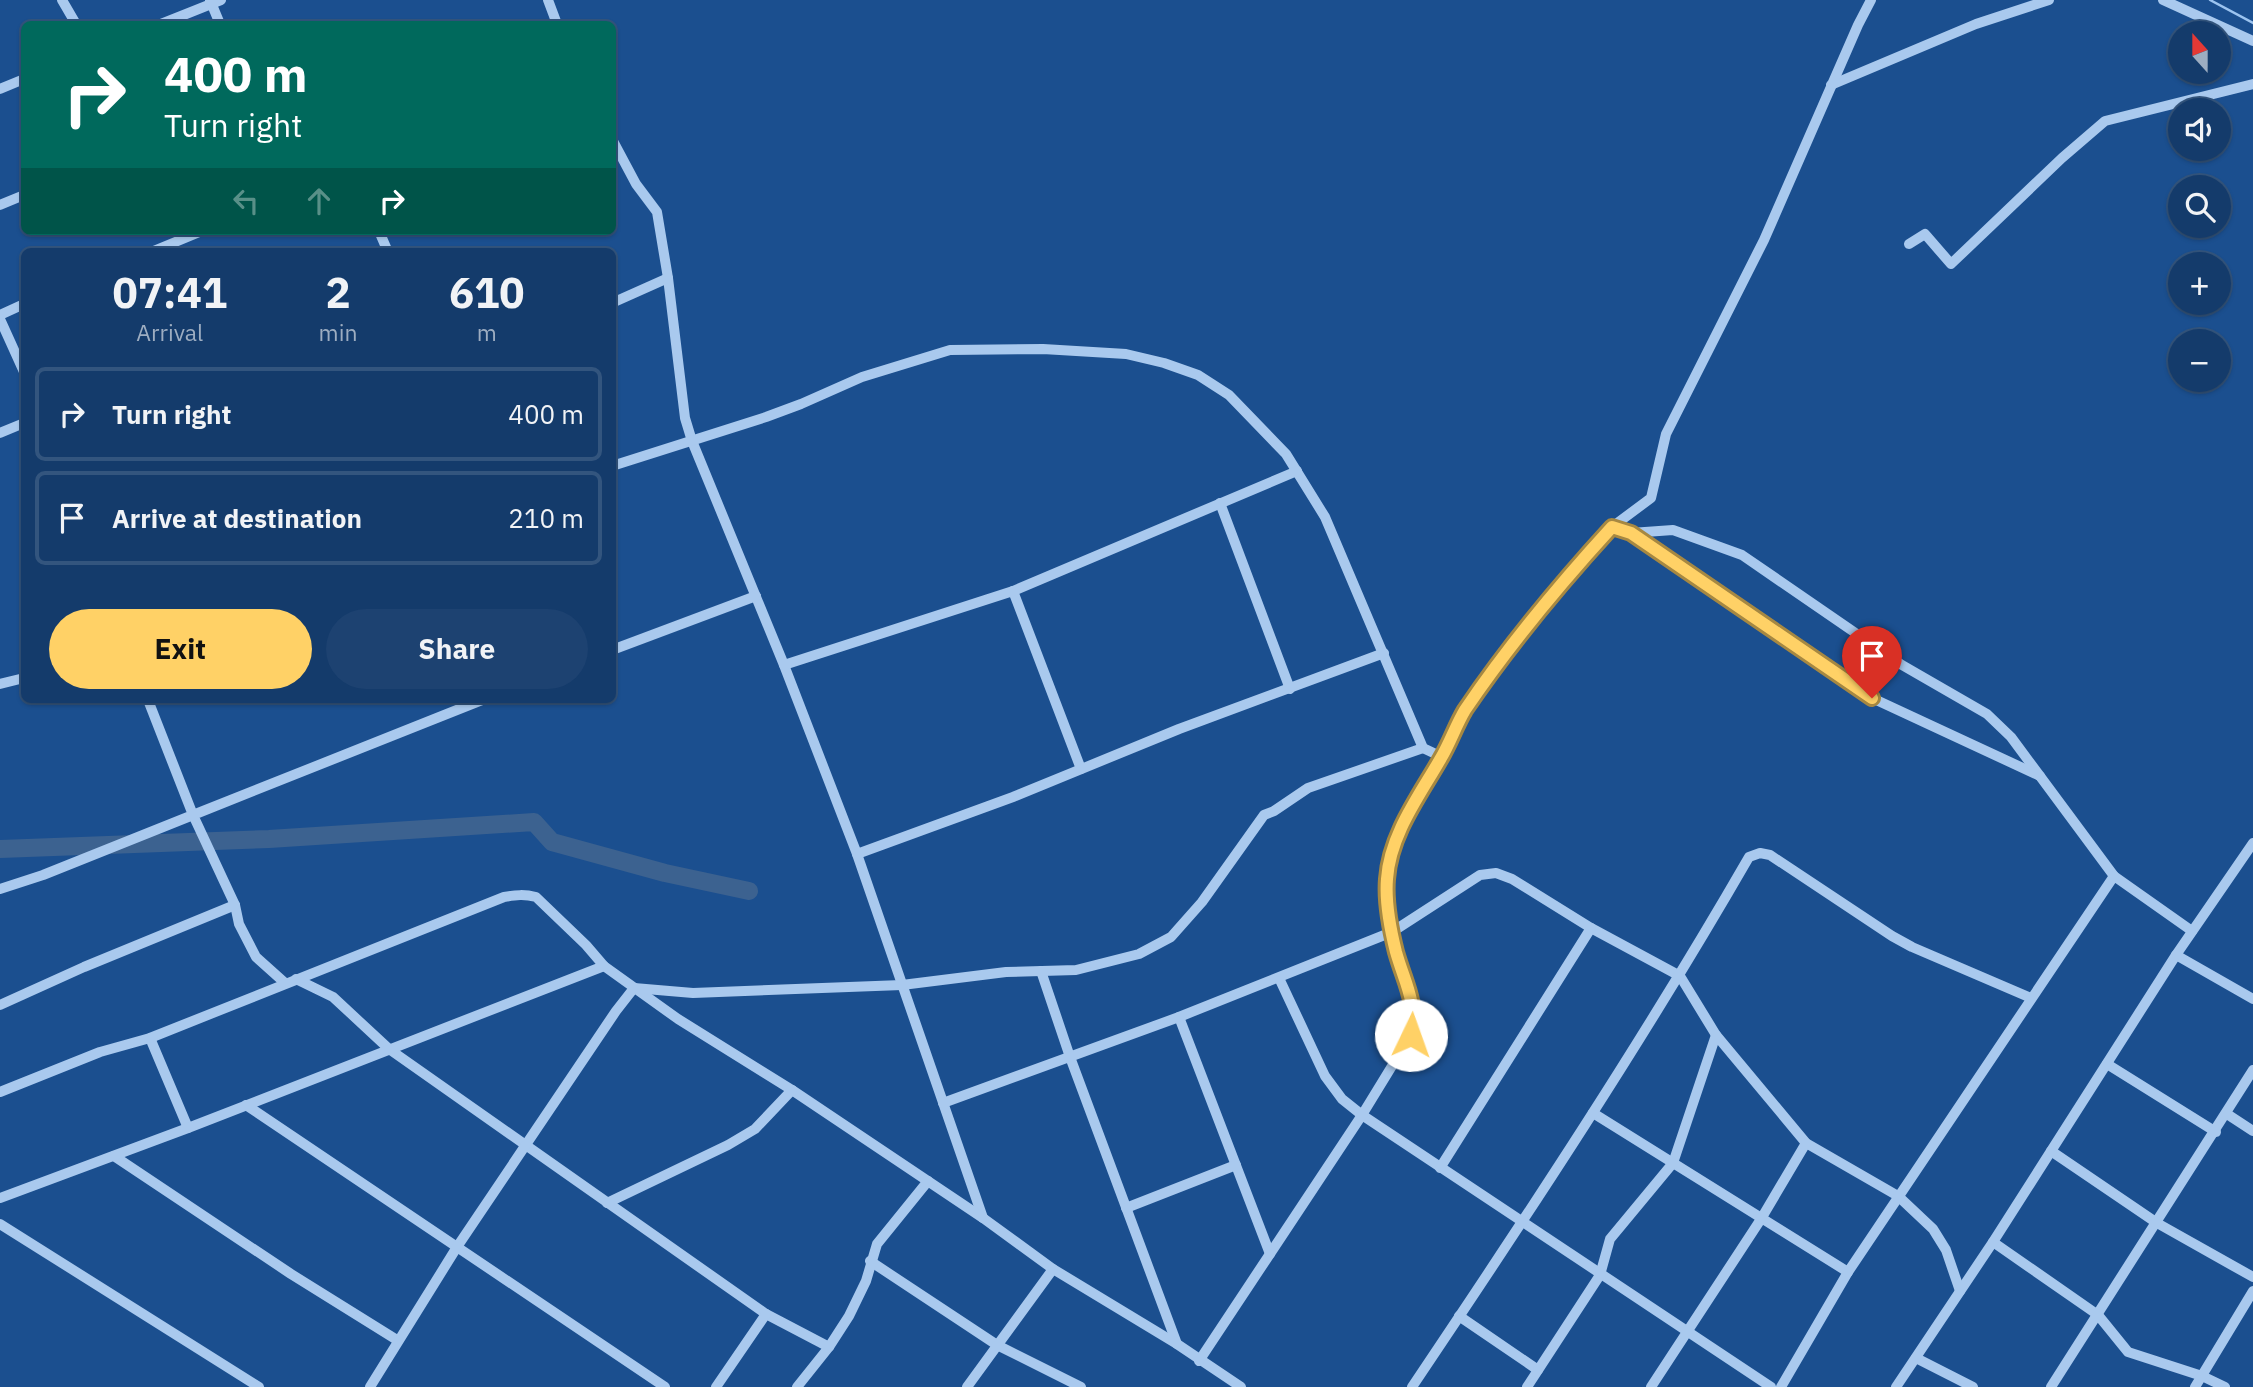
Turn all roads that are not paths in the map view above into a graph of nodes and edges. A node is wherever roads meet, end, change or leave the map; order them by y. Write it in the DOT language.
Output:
graph roads {
  1 [pos="62,0"];
  2 [pos="548,0"];
  3 [pos="1871,0"];
  4 [pos="2049,0"];
  5 [pos="2163,0"];
  6 [pos="215,1"];
  7 [pos="74,21"];
  8 [pos="168,21"];
  9 [pos="219,21"];
  10 [pos="556,21"];
  11 [pos="2253,41"];
  12 [pos="21,80"];
  13 [pos="2253,84"];
  14 [pos="1832,85"];
  15 [pos="0,89"];
  16 [pos="616,146"];
  17 [pos="21,196"];
  18 [pos="0,205"];
  19 [pos="192,235"];
  20 [pos="1909,244"];
  21 [pos="162,248"];
  22 [pos="668,278"];
  23 [pos="616,301"];
  24 [pos="21,306"];
  25 [pos="0,317"];
  26 [pos="21,365"];
  27 [pos="21,424"];
  28 [pos="0,433"];
  29 [pos="692,441"];
  30 [pos="616,465"];
  31 [pos="1297,471"];
  32 [pos="1220,503"];
  33 [pos="1612,527"];
  34 [pos="1631,533"];
  35 [pos="1013,591"];
  36 [pos="756,596"];
  37 [pos="616,648"];
  38 [pos="1384,653"];
  39 [pos="784,665"];
  40 [pos="21,679"];
  41 [pos="0,684"];
  42 [pos="1290,689"];
  43 [pos="149,703"];
  44 [pos="474,703"];
  45 [pos="1423,748"];
  46 [pos="1442,757"];
  47 [pos="1081,769"];
  48 [pos="2041,777"];
  49 [pos="192,815"];
  50 [pos="2253,843"];
  51 [pos="857,854"];
  52 [pos="2113,876"];
  53 [pos="0,889"];
  54 [pos="235,905"];
  55 [pos="1591,928"];
  56 [pos="2192,931"];
  57 [pos="1392,932"];
  58 [pos="2176,955"];
  59 [pos="604,966"];
  60 [pos="1041,971"];
  61 [pos="1680,976"];
  62 [pos="1279,978"];
  63 [pos="291,981"];
  64 [pos="902,985"];
  65 [pos="635,988"];
  66 [pos="2031,998"];
  67 [pos="2253,999"];
  68 [pos="0,1005"];
  69 [pos="1179,1017"];
  70 [pos="1716,1035"];
  71 [pos="149,1038"];
  72 [pos="388,1049"];
  73 [pos="1070,1057"];
  74 [pos="2107,1064"];
  75 [pos="2253,1070"];
  76 [pos="792,1090"];
  77 [pos="0,1092"];
  78 [pos="943,1103"];
  79 [pos="246,1105"];
  80 [pos="1593,1113"];
  81 [pos="2227,1114"];
  82 [pos="1362,1115"];
  83 [pos="188,1128"];
  84 [pos="2253,1130"];
  85 [pos="2216,1132"];
  86 [pos="1806,1143"];
  87 [pos="526,1147"];
  88 [pos="2051,1151"];
  89 [pos="114,1156"];
  90 [pos="1673,1163"];
  91 [pos="1236,1165"];
  92 [pos="1440,1168"];
  93 [pos="928,1181"];
  94 [pos="1898,1196"];
  95 [pos="0,1198"];
  96 [pos="607,1203"];
  97 [pos="1126,1208"];
  98 [pos="983,1218"];
  99 [pos="1761,1219"];
  100 [pos="2157,1223"];
  101 [pos="0,1224"];
  102 [pos="1522,1224"];
  103 [pos="1993,1242"];
  104 [pos="457,1247"];
  105 [pos="1270,1254"];
  106 [pos="870,1261"];
  107 [pos="1054,1269"];
  108 [pos="1848,1272"];
  109 [pos="1600,1275"];
  110 [pos="2253,1276"];
  111 [pos="1960,1291"];
  112 [pos="2253,1291"];
  113 [pos="765,1314"];
  114 [pos="2098,1315"];
  115 [pos="1460,1316"];
  116 [pos="1687,1331"];
  117 [pos="397,1340"];
  118 [pos="1177,1344"];
  119 [pos="998,1345"];
  120 [pos="829,1347"];
  121 [pos="1916,1358"];
  122 [pos="1199,1361"];
  123 [pos="1538,1370"];
  124 [pos="2202,1376"];
  125 [pos="259,1387"];
  126 [pos="370,1387"];
  127 [pos="665,1387"];
  128 [pos="716,1387"];
  129 [pos="797,1387"];
  130 [pos="967,1387"];
  131 [pos="1081,1387"];
  132 [pos="1241,1387"];
  133 [pos="1412,1387"];
  134 [pos="1527,1387"];
  135 [pos="1651,1387"];
  136 [pos="1770,1387"];
  137 [pos="1781,1387"];
  138 [pos="1896,1387"];
  139 [pos="1973,1387"];
  140 [pos="2051,1387"];
  141 [pos="2195,1387"];
  142 [pos="2225,1387"];
  1 -- 7 [label="street"];
  2 -- 10 [label="street"];
  3 -- 14 [label="street"];
  4 -- 14 [label="street"];
  5 -- 11 [label="street"];
  6 -- 8 [label="street"];
  6 -- 9 [label="street"];
  12 -- 15 [label="street"];
  13 -- 20 [label="street"];
  14 -- 33 [label="street"];
  16 -- 22 [label="street"];
  17 -- 18 [label="street"];
  19 -- 21 [label="street"];
  22 -- 23 [label="street"];
  22 -- 29 [label="street"];
  24 -- 25 [label="street"];
  25 -- 26 [label="street"];
  27 -- 28 [label="street"];
  29 -- 30 [label="street"];
  29 -- 31 [label="street"];
  29 -- 36 [label="street"];
  31 -- 32 [label="street"];
  31 -- 38 [label="street"];
  32 -- 35 [label="street"];
  32 -- 42 [label="street"];
  33 -- 34 [label="street"];
  33 -- 46 [label="street"];
  34 -- 48 [label="street"];
  34 -- 48 [label="street"];
  35 -- 39 [label="street"];
  35 -- 47 [label="street"];
  36 -- 37 [label="street"];
  36 -- 39 [label="street"];
  38 -- 42 [label="street"];
  38 -- 45 [label="street"];
  39 -- 51 [label="street"];
  40 -- 41 [label="street"];
  42 -- 47 [label="street"];
  43 -- 49 [label="street"];
  44 -- 49 [label="street"];
  45 -- 46 [label="street"];
  45 -- 60 [label="street"];
  46 -- 57 [label="street"];
  47 -- 51 [label="street"];
  48 -- 52 [label="street"];
  49 -- 53 [label="street"];
  49 -- 54 [label="street"];
  50 -- 56 [label="street"];
  51 -- 64 [label="street"];
  52 -- 56 [label="street"];
  52 -- 66 [label="street"];
  54 -- 63 [label="street"];
  54 -- 68 [label="street"];
  55 -- 57 [label="street"];
  55 -- 61 [label="street"];
  55 -- 92 [label="street"];
  56 -- 58 [label="street"];
  57 -- 62 [label="street"];
  57 -- 82 [label="street"];
  58 -- 67 [label="street"];
  58 -- 74 [label="street"];
  59 -- 63 [label="street"];
  59 -- 65 [label="street"];
  59 -- 72 [label="street"];
  60 -- 64 [label="street"];
  60 -- 73 [label="street"];
  61 -- 66 [label="street"];
  61 -- 70 [label="street"];
  61 -- 80 [label="street"];
  62 -- 69 [label="street"];
  62 -- 82 [label="street"];
  63 -- 71 [label="street"];
  63 -- 72 [label="street"];
  64 -- 65 [label="street"];
  64 -- 78 [label="street"];
  65 -- 76 [label="street"];
  65 -- 87 [label="street"];
  66 -- 94 [label="street"];
  69 -- 73 [label="street"];
  69 -- 91 [label="street"];
  70 -- 86 [label="street"];
  70 -- 90 [label="street"];
  71 -- 77 [label="street"];
  71 -- 83 [label="street"];
  72 -- 79 [label="street"];
  72 -- 87 [label="street"];
  73 -- 78 [label="street"];
  73 -- 97 [label="street"];
  74 -- 85 [label="street"];
  74 -- 88 [label="street"];
  75 -- 81 [label="street"];
  76 -- 93 [label="street"];
  76 -- 96 [label="street"];
  78 -- 98 [label="street"];
  79 -- 83 [label="street"];
  79 -- 104 [label="street"];
  80 -- 90 [label="street"];
  80 -- 102 [label="street"];
  81 -- 84 [label="street"];
  81 -- 85 [label="street"];
  82 -- 92 [label="street"];
  82 -- 105 [label="street"];
  83 -- 89 [label="street"];
  85 -- 100 [label="street"];
  86 -- 94 [label="street"];
  86 -- 99 [label="street"];
  87 -- 96 [label="street"];
  87 -- 104 [label="street"];
  88 -- 100 [label="street"];
  88 -- 103 [label="street"];
  89 -- 95 [label="street"];
  89 -- 117 [label="street"];
  90 -- 99 [label="street"];
  90 -- 109 [label="street"];
  91 -- 97 [label="street"];
  91 -- 105 [label="street"];
  92 -- 102 [label="street"];
  93 -- 98 [label="street"];
  93 -- 106 [label="street"];
  94 -- 108 [label="street"];
  94 -- 111 [label="street"];
  96 -- 113 [label="street"];
  97 -- 118 [label="street"];
  98 -- 107 [label="street"];
  99 -- 108 [label="street"];
  99 -- 116 [label="street"];
  100 -- 110 [label="street"];
  100 -- 114 [label="street"];
  101 -- 125 [label="street"];
  102 -- 109 [label="street"];
  102 -- 115 [label="street"];
  103 -- 111 [label="street"];
  103 -- 114 [label="street"];
  104 -- 117 [label="street"];
  104 -- 127 [label="street"];
  105 -- 122 [label="street"];
  106 -- 119 [label="street"];
  106 -- 120 [label="street"];
  107 -- 118 [label="street"];
  107 -- 119 [label="street"];
  108 -- 137 [label="street"];
  109 -- 116 [label="street"];
  109 -- 123 [label="street"];
  111 -- 121 [label="street"];
  112 -- 124 [label="street"];
  113 -- 120 [label="street"];
  113 -- 128 [label="street"];
  114 -- 124 [label="street"];
  114 -- 140 [label="street"];
  115 -- 123 [label="street"];
  115 -- 133 [label="street"];
  116 -- 135 [label="street"];
  116 -- 136 [label="street"];
  117 -- 126 [label="street"];
  118 -- 122 [label="street"];
  119 -- 130 [label="street"];
  119 -- 131 [label="street"];
  120 -- 129 [label="street"];
  121 -- 138 [label="street"];
  121 -- 139 [label="street"];
  122 -- 132 [label="street"];
  123 -- 134 [label="street"];
  124 -- 141 [label="street"];
  124 -- 142 [label="street"];
}
